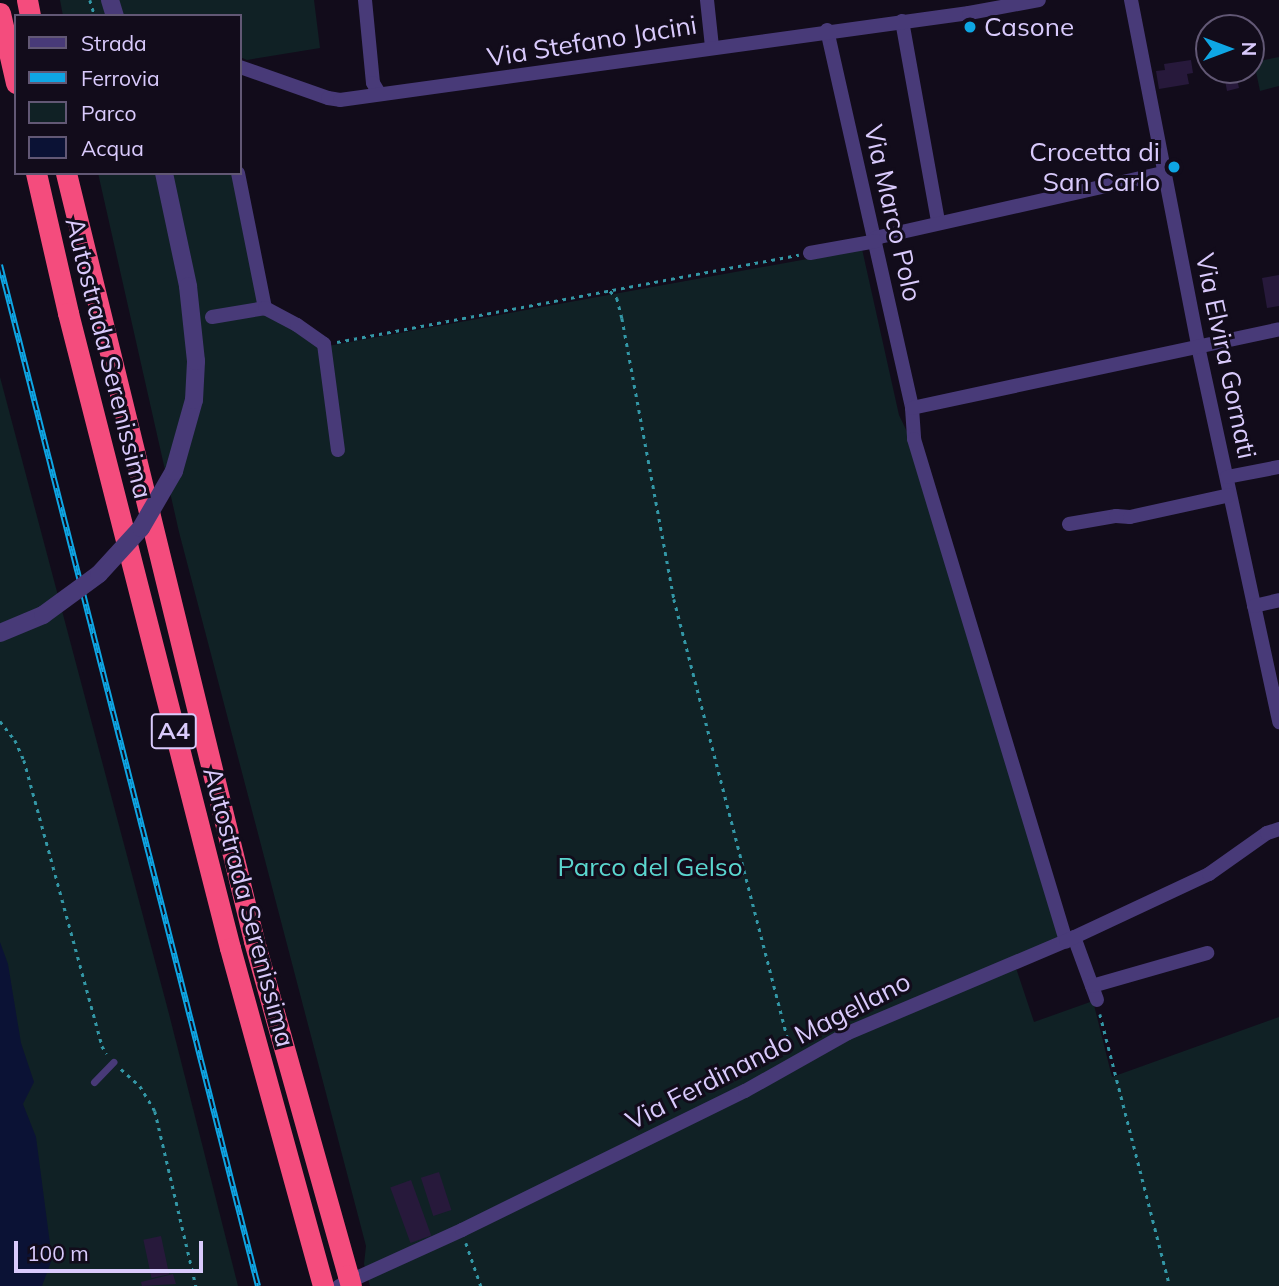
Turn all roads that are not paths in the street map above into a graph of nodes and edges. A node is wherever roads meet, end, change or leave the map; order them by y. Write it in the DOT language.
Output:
graph roads {
  1 [pos="365,0"];
  2 [pos="707,0"];
  3 [pos="1039,0"];
  4 [pos="1131,0"];
  5 [pos="1008,2"];
  6 [pos="0,13"];
  7 [pos="902,21"];
  8 [pos="827,30"];
  9 [pos="712,47"];
  10 [pos="242,67"];
  11 [pos="14,74"];
  12 [pos="379,93"];
  13 [pos="1164,173"];
  14 [pos="36,175"];
  15 [pos="66,175"];
  16 [pos="164,175"];
  17 [pos="238,175"];
  18 [pos="938,222"];
  19 [pos="876,239"];
  20 [pos="810,253"];
  21 [pos="265,308"];
  22 [pos="212,317"];
  23 [pos="1279,329"];
  24 [pos="1198,346"];
  25 [pos="912,408"];
  26 [pos="338,450"];
  27 [pos="1279,467"];
  28 [pos="1227,477"];
  29 [pos="1230,495"];
  30 [pos="1069,524"];
  31 [pos="1279,600"];
  32 [pos="1254,606"];
  33 [pos="0,633"];
  34 [pos="1277,694"];
  35 [pos="1279,722"];
  36 [pos="1279,829"];
  37 [pos="1070,939"];
  38 [pos="1207,953"];
  39 [pos="113,1062"];
  40 [pos="94,1082"];
  41 [pos="337,1284"];
  1 -- 12 [label="street"];
  2 -- 9 [label="street"];
  3 -- 5 [label="street, Via Stefano Jacini"];
  4 -- 13 [label="street, Via Elvira Gornati"];
  5 -- 7 [label="street, Via Stefano Jacini"];
  6 -- 11 [label="highway"];
  7 -- 8 [label="street, Via Stefano Jacini"];
  7 -- 18 [label="street"];
  8 -- 9 [label="street, Via Stefano Jacini"];
  8 -- 19 [label="street, Via Marco Polo"];
  9 -- 12 [label="street, Via Stefano Jacini"];
  10 -- 12 [label="street, Via Stefano Jacini"];
  13 -- 18 [label="street"];
  13 -- 24 [label="street, Via Elvira Gornati"];
  14 -- 41 [label="highway, Autostrada Serenissima / A4"];
  15 -- 41 [label="highway, Autostrada Serenissima / A4"];
  16 -- 33 [label="street, bridge"];
  17 -- 21 [label="street"];
  18 -- 19 [label="street"];
  19 -- 20 [label="street"];
  19 -- 25 [label="street, Via Marco Polo"];
  21 -- 22 [label="street"];
  21 -- 26 [label="street"];
  23 -- 24 [label="street"];
  24 -- 25 [label="street"];
  24 -- 28 [label="street, Via Elvira Gornati"];
  25 -- 37 [label="street, Via Marco Polo"];
  27 -- 28 [label="street"];
  28 -- 29 [label="street, Via Elvira Gornati"];
  29 -- 30 [label="street"];
  29 -- 32 [label="street, Via Elvira Gornati"];
  31 -- 32 [label="street"];
  32 -- 34 [label="street, Via Elvira Gornati"];
  34 -- 35 [label="street, Via Elvira Gornati"];
  36 -- 37 [label="street, Via Ferdinando Magellano"];
  37 -- 38 [label="street, Via Marco Polo"];
  37 -- 41 [label="street, Via Ferdinando Magellano"];
  39 -- 40 [label="lane"];
}
